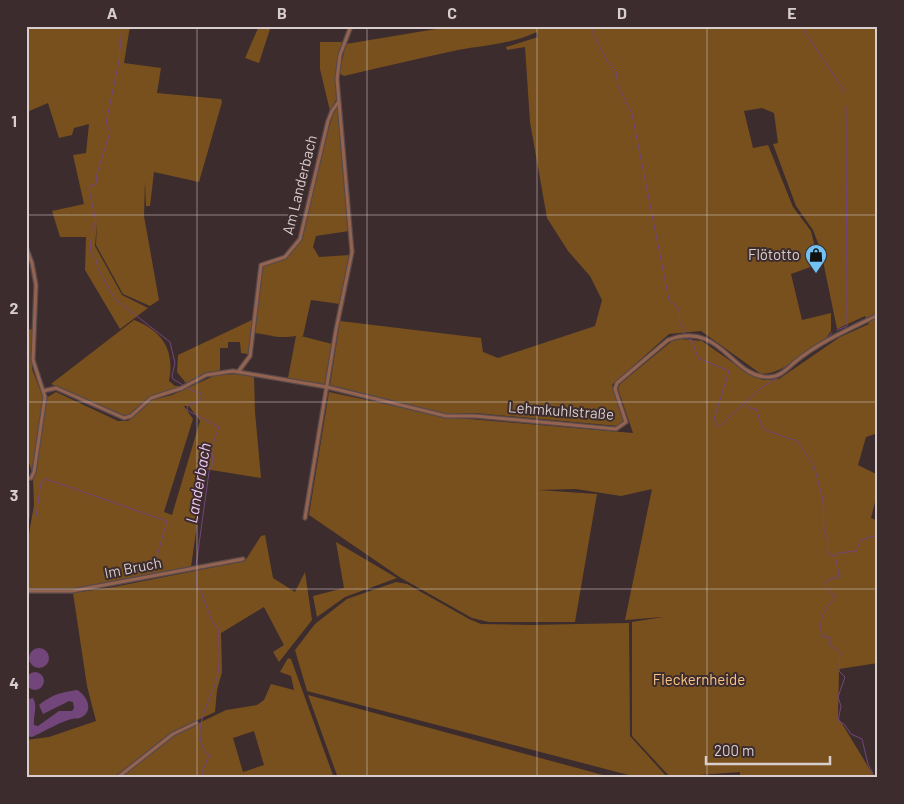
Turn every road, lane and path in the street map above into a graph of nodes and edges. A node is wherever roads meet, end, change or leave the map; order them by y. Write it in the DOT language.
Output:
graph roads {
  1 [pos="351,26"];
  2 [pos="339,101"];
  3 [pos="26,247"];
  4 [pos="878,317"];
  5 [pos="238,372"];
  6 [pos="327,387"];
  7 [pos="43,391"];
  8 [pos="26,479"];
  9 [pos="26,484"];
  10 [pos="26,516"];
  11 [pos="305,518"];
  12 [pos="243,559"];
  13 [pos="26,591"];
  14 [pos="196,723"];
  15 [pos="117,778"];
  1 -- 2 [label="street"];
  2 -- 5 [label="street, Am Landerbach"];
  2 -- 6 [label="street"];
  3 -- 7 [label="street"];
  4 -- 6 [label="street, Lehmkuhlstraße"];
  5 -- 6 [label="street, Lehmkuhlstraße"];
  5 -- 7 [label="street, Lehmkuhlstraße"];
  6 -- 11 [label="street"];
  7 -- 8 [label="street"];
  9 -- 10 [label="main road"];
  12 -- 13 [label="street, Im Bruch"];
  14 -- 15 [label="street"];
}
